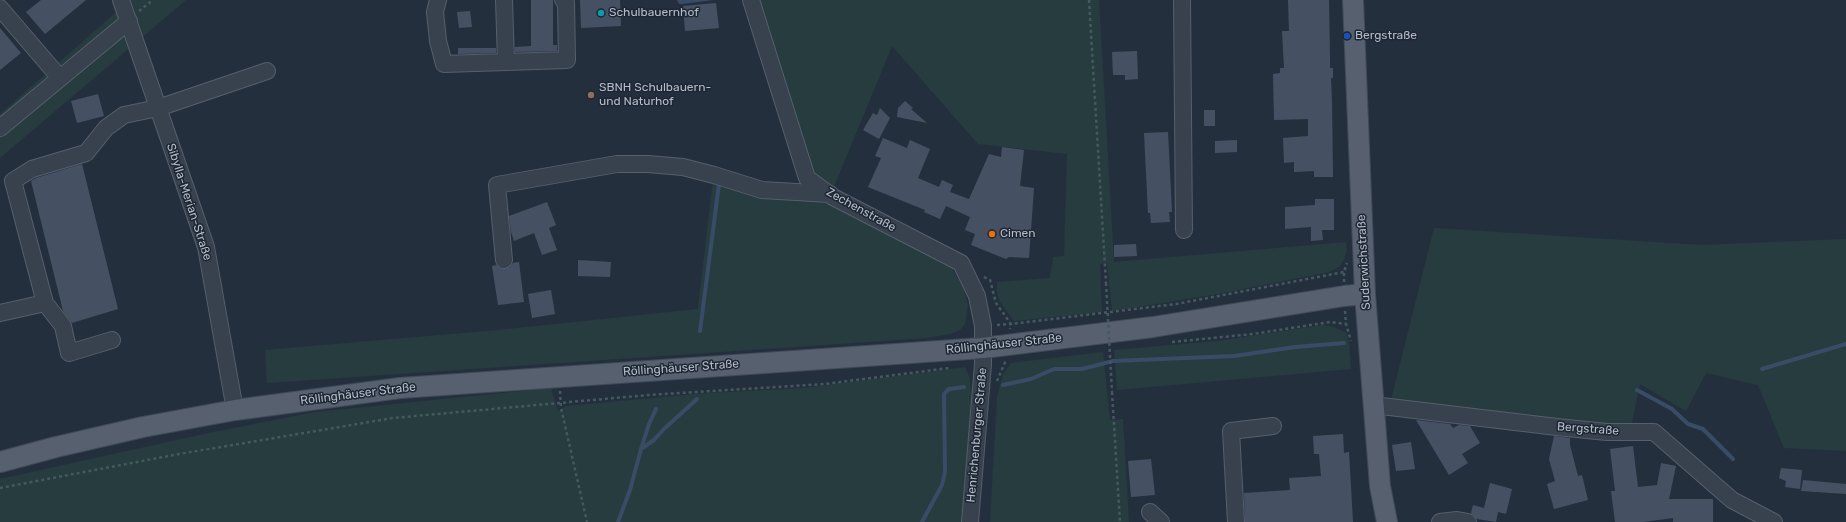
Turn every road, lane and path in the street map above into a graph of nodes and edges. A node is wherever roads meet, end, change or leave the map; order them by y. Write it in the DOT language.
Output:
graph roads {
  1 [pos="121,0"];
  2 [pos="438,0"];
  3 [pos="504,0"];
  4 [pos="563,0"];
  5 [pos="751,0"];
  6 [pos="1089,0"];
  7 [pos="1182,0"];
  8 [pos="1353,0"];
  9 [pos="0,8"];
  10 [pos="129,22"];
  11 [pos="506,62"];
  12 [pos="267,71"];
  13 [pos="60,78"];
  14 [pos="158,108"];
  15 [pos="0,128"];
  16 [pos="831,194"];
  17 [pos="1184,230"];
  18 [pos="504,260"];
  19 [pos="961,263"];
  20 [pos="1344,272"];
  21 [pos="1365,294"];
  22 [pos="45,303"];
  23 [pos="0,314"];
  24 [pos="112,340"];
  25 [pos="983,348"];
  26 [pos="957,367"];
  27 [pos="558,377"];
  28 [pos="561,403"];
  29 [pos="1373,405"];
  30 [pos="235,410"];
  31 [pos="1273,426"];
  32 [pos="0,462"];
  33 [pos="0,488"];
  34 [pos="587,522"];
  35 [pos="970,522"];
  36 [pos="1120,522"];
  37 [pos="1236,522"];
  38 [pos="1387,522"];
  39 [pos="1440,522"];
  40 [pos="1468,522"];
  41 [pos="1774,522"];
  1 -- 10 [label="street, Sibylla-Merian-Straße"];
  2 -- 11 [label="street"];
  3 -- 11 [label="street"];
  4 -- 11 [label="street"];
  5 -- 16 [label="street, Zechenstraße"];
  6 -- 36 [label="path, bridge"];
  7 -- 17 [label="street"];
  8 -- 21 [label="main road, Suderwichstraße"];
  9 -- 13 [label="street"];
  10 -- 13 [label="street"];
  10 -- 14 [label="street, Sibylla-Merian-Straße"];
  12 -- 14 [label="street"];
  13 -- 15 [label="street"];
  14 -- 22 [label="street"];
  14 -- 30 [label="street, Sibylla-Merian-Straße"];
  16 -- 18 [label="street"];
  16 -- 19 [label="street, Zechenstraße"];
  19 -- 20 [label="path"];
  19 -- 25 [label="street"];
  21 -- 25 [label="main road, Röllinghäuser Straße"];
  21 -- 29 [label="main road, Suderwichstraße"];
  22 -- 23 [label="street"];
  22 -- 24 [label="street"];
  25 -- 27 [label="main road, Röllinghäuser Straße"];
  25 -- 35 [label="street, Henrichenburger Straße"];
  26 -- 28 [label="path"];
  27 -- 28 [label="path"];
  27 -- 30 [label="main road, Röllinghäuser Straße"];
  28 -- 33 [label="path"];
  28 -- 34 [label="path"];
  29 -- 38 [label="main road, Suderwichstraße"];
  29 -- 41 [label="street, Bergstraße"];
  30 -- 32 [label="main road, Röllinghäuser Straße"];
  31 -- 37 [label="street"];
  39 -- 40 [label="street"];
}
